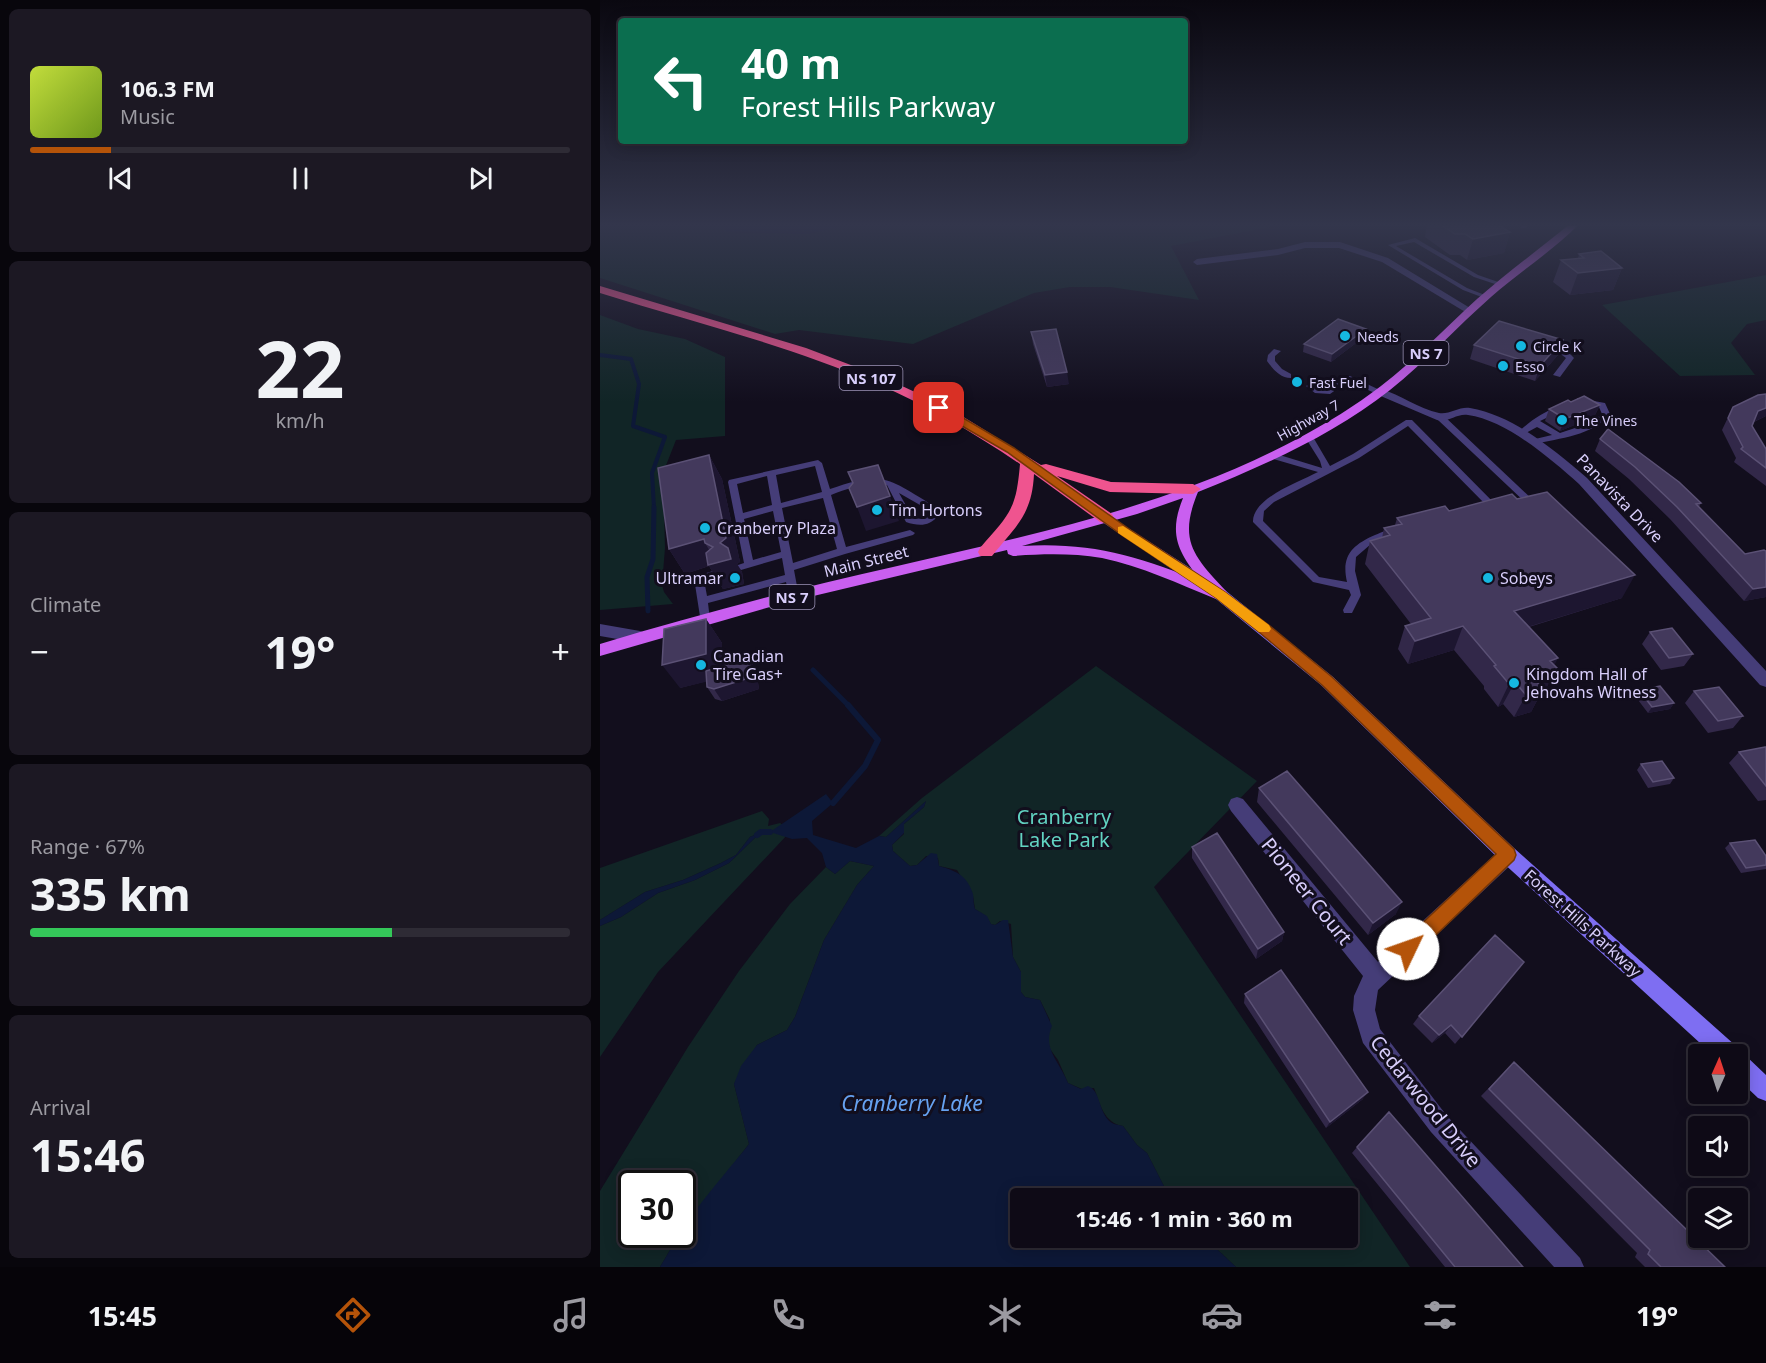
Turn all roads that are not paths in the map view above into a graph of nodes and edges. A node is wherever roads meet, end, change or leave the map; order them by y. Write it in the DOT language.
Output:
graph roads {
  1 [pos="1424,283"];
  2 [pos="1454,283"];
  3 [pos="1501,284"];
  4 [pos="600,289"];
  5 [pos="1487,297"];
  6 [pos="1470,311"];
  7 [pos="1540,344"];
  8 [pos="1277,351"];
  9 [pos="1557,375"];
  10 [pos="1288,376"];
  11 [pos="1310,386"];
  12 [pos="1380,392"];
  13 [pos="1441,418"];
  14 [pos="1535,422"];
  15 [pos="1520,434"];
  16 [pos="1559,436"];
  17 [pos="1309,438"];
  18 [pos="1534,442"];
  19 [pos="1273,456"];
  20 [pos="1027,462"];
  21 [pos="1327,472"];
  22 [pos="771,473"];
  23 [pos="890,483"];
  24 [pos="1193,489"];
  25 [pos="828,493"];
  26 [pos="777,507"];
  27 [pos="739,517"];
  28 [pos="1106,518"];
  29 [pos="1408,528"];
  30 [pos="910,533"];
  31 [pos="842,551"];
  32 [pos="986,552"];
  33 [pos="786,554"];
  34 [pos="790,572"];
  35 [pos="720,573"];
  36 [pos="1353,587"];
  37 [pos="1221,595"];
  38 [pos="794,597"];
  39 [pos="702,601"];
  40 [pos="1348,610"];
  41 [pos="705,620"];
  42 [pos="600,630"];
  43 [pos="640,638"];
  44 [pos="600,650"];
  45 [pos="1766,681"];
  46 [pos="1237,805"];
  47 [pos="1508,855"];
  48 [pos="1377,977"];
  49 [pos="1717,1044"];
  50 [pos="1748,1073"];
  51 [pos="1766,1089"];
  52 [pos="1570,1267"];
  1 -- 6 [label="street"];
  2 -- 5 [label="lane"];
  3 -- 5 [label="main road, Highway 7 / NS 7"];
  4 -- 20 [label="highway, NS 107"];
  5 -- 6 [label="main road, Highway 7 / NS 7"];
  6 -- 12 [label="main road, Highway 7 / NS 7"];
  7 -- 9 [label="lane"];
  8 -- 10 [label="lane"];
  11 -- 12 [label="lane"];
  12 -- 13 [label="street"];
  12 -- 17 [label="main road, Highway 7 / NS 7"];
  13 -- 15 [label="street, Panavista Drive"];
  13 -- 21 [label="lane"];
  14 -- 15 [label="lane"];
  14 -- 16 [label="lane"];
  14 -- 16 [label="lane"];
  15 -- 18 [label="street, Panavista Drive"];
  16 -- 18 [label="lane"];
  17 -- 19 [label="main road, Highway 7 / NS 7"];
  17 -- 21 [label="lane"];
  18 -- 45 [label="street, Panavista Drive"];
  19 -- 21 [label="lane"];
  19 -- 24 [label="main road, Highway 7 / NS 7"];
  20 -- 24 [label="highway"];
  20 -- 28 [label="highway, NS 107"];
  20 -- 32 [label="highway"];
  21 -- 36 [label="lane"];
  22 -- 25 [label="lane"];
  22 -- 26 [label="lane"];
  22 -- 27 [label="lane"];
  23 -- 23 [label="lane"];
  23 -- 25 [label="lane"];
  24 -- 28 [label="main road, Highway 7 / NS 7"];
  24 -- 37 [label="main road"];
  25 -- 26 [label="lane"];
  25 -- 31 [label="lane"];
  26 -- 27 [label="lane"];
  26 -- 33 [label="lane"];
  27 -- 33 [label="lane"];
  28 -- 32 [label="main road, Main Street / NS 7"];
  28 -- 37 [label="main road, Forest Hills Parkway"];
  29 -- 36 [label="lane"];
  30 -- 31 [label="lane"];
  31 -- 34 [label="lane"];
  32 -- 37 [label="main road"];
  32 -- 38 [label="main road, Main Street / NS 7"];
  33 -- 34 [label="lane"];
  34 -- 38 [label="lane"];
  34 -- 39 [label="lane"];
  35 -- 39 [label="lane"];
  36 -- 40 [label="lane"];
  37 -- 47 [label="main road, Forest Hills Parkway"];
  38 -- 41 [label="main road, Main Street / NS 7"];
  39 -- 41 [label="lane"];
  41 -- 43 [label="main road, Main Street / NS 7"];
  42 -- 43 [label="street"];
  43 -- 44 [label="main road, Main Street / NS 7"];
  46 -- 48 [label="street, Pioneer Court"];
  47 -- 48 [label="street, Cedarwood Drive"];
  47 -- 49 [label="main road, Forest Hills Parkway"];
  48 -- 52 [label="street, Cedarwood Drive"];
  50 -- 51 [label="main road"];
}
